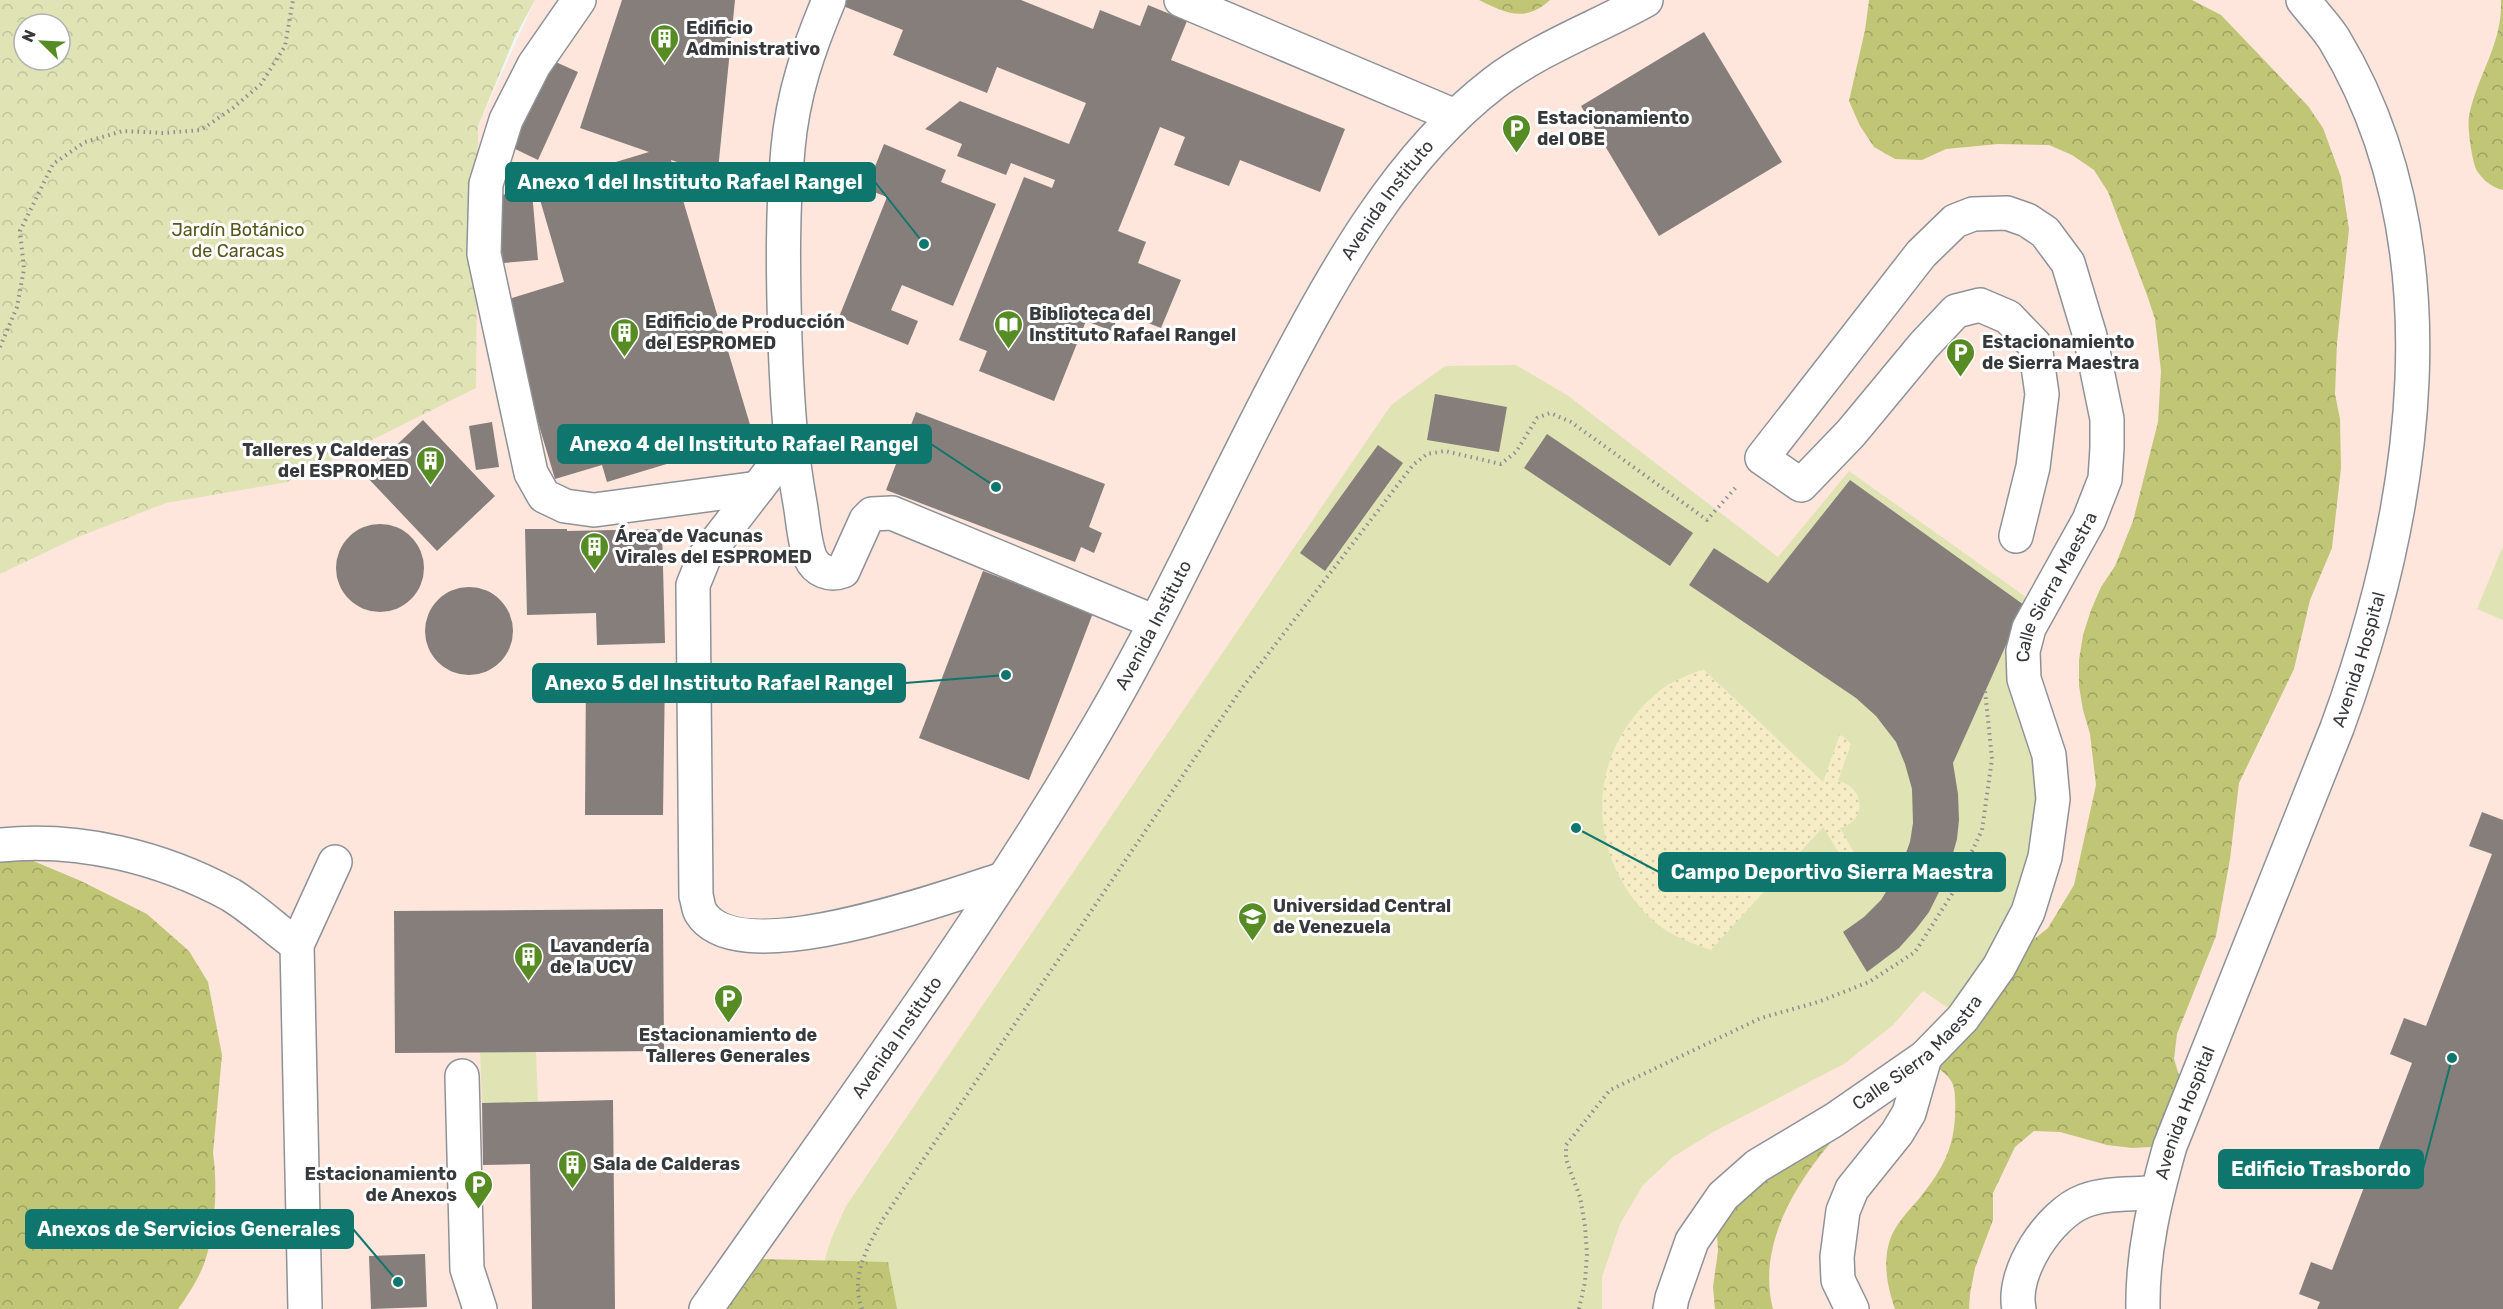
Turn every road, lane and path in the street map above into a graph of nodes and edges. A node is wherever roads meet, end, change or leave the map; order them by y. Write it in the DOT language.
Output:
graph roads {
  1 [pos="293,0"];
  2 [pos="579,0"];
  3 [pos="829,0"];
  4 [pos="1181,0"];
  5 [pos="1646,0"];
  6 [pos="2303,0"];
  7 [pos="1455,116"];
  8 [pos="0,347"];
  9 [pos="791,445"];
  10 [pos="1762,458"];
  11 [pos="758,488"];
  12 [pos="2016,536"];
  13 [pos="1155,622"];
  14 [pos="1985,690"];
  15 [pos="0,845"];
  16 [pos="335,862"];
  17 [pos="1003,879"];
  18 [pos="297,945"];
  19 [pos="1925,1057"];
  20 [pos="462,1076"];
  21 [pos="2157,1192"];
  22 [pos="304,1309"];
  23 [pos="480,1309"];
  24 [pos="706,1309"];
  25 [pos="862,1309"];
  26 [pos="1579,1309"];
  27 [pos="1670,1309"];
  28 [pos="1852,1309"];
  29 [pos="2019,1309"];
  30 [pos="2143,1309"];
  1 -- 8 [label="path"];
  2 -- 11 [label="lane"];
  3 -- 9 [label="lane"];
  4 -- 7 [label="lane"];
  5 -- 7 [label="lane, Avenida Instituto"];
  6 -- 21 [label="lane, Avenida Hospital"];
  7 -- 13 [label="lane, Avenida Instituto"];
  9 -- 11 [label="lane"];
  9 -- 13 [label="lane"];
  10 -- 12 [label="lane"];
  10 -- 19 [label="lane, Calle Sierra Maestra"];
  10 -- 25 [label="path"];
  11 -- 17 [label="lane"];
  13 -- 17 [label="lane, Avenida Instituto"];
  14 -- 26 [label="path"];
  15 -- 18 [label="lane"];
  16 -- 18 [label="lane"];
  17 -- 24 [label="lane, Avenida Instituto"];
  18 -- 22 [label="lane"];
  19 -- 27 [label="lane, Calle Sierra Maestra"];
  19 -- 28 [label="lane"];
  20 -- 23 [label="lane"];
  21 -- 29 [label="lane"];
  21 -- 30 [label="lane, Avenida Hospital"];
}
